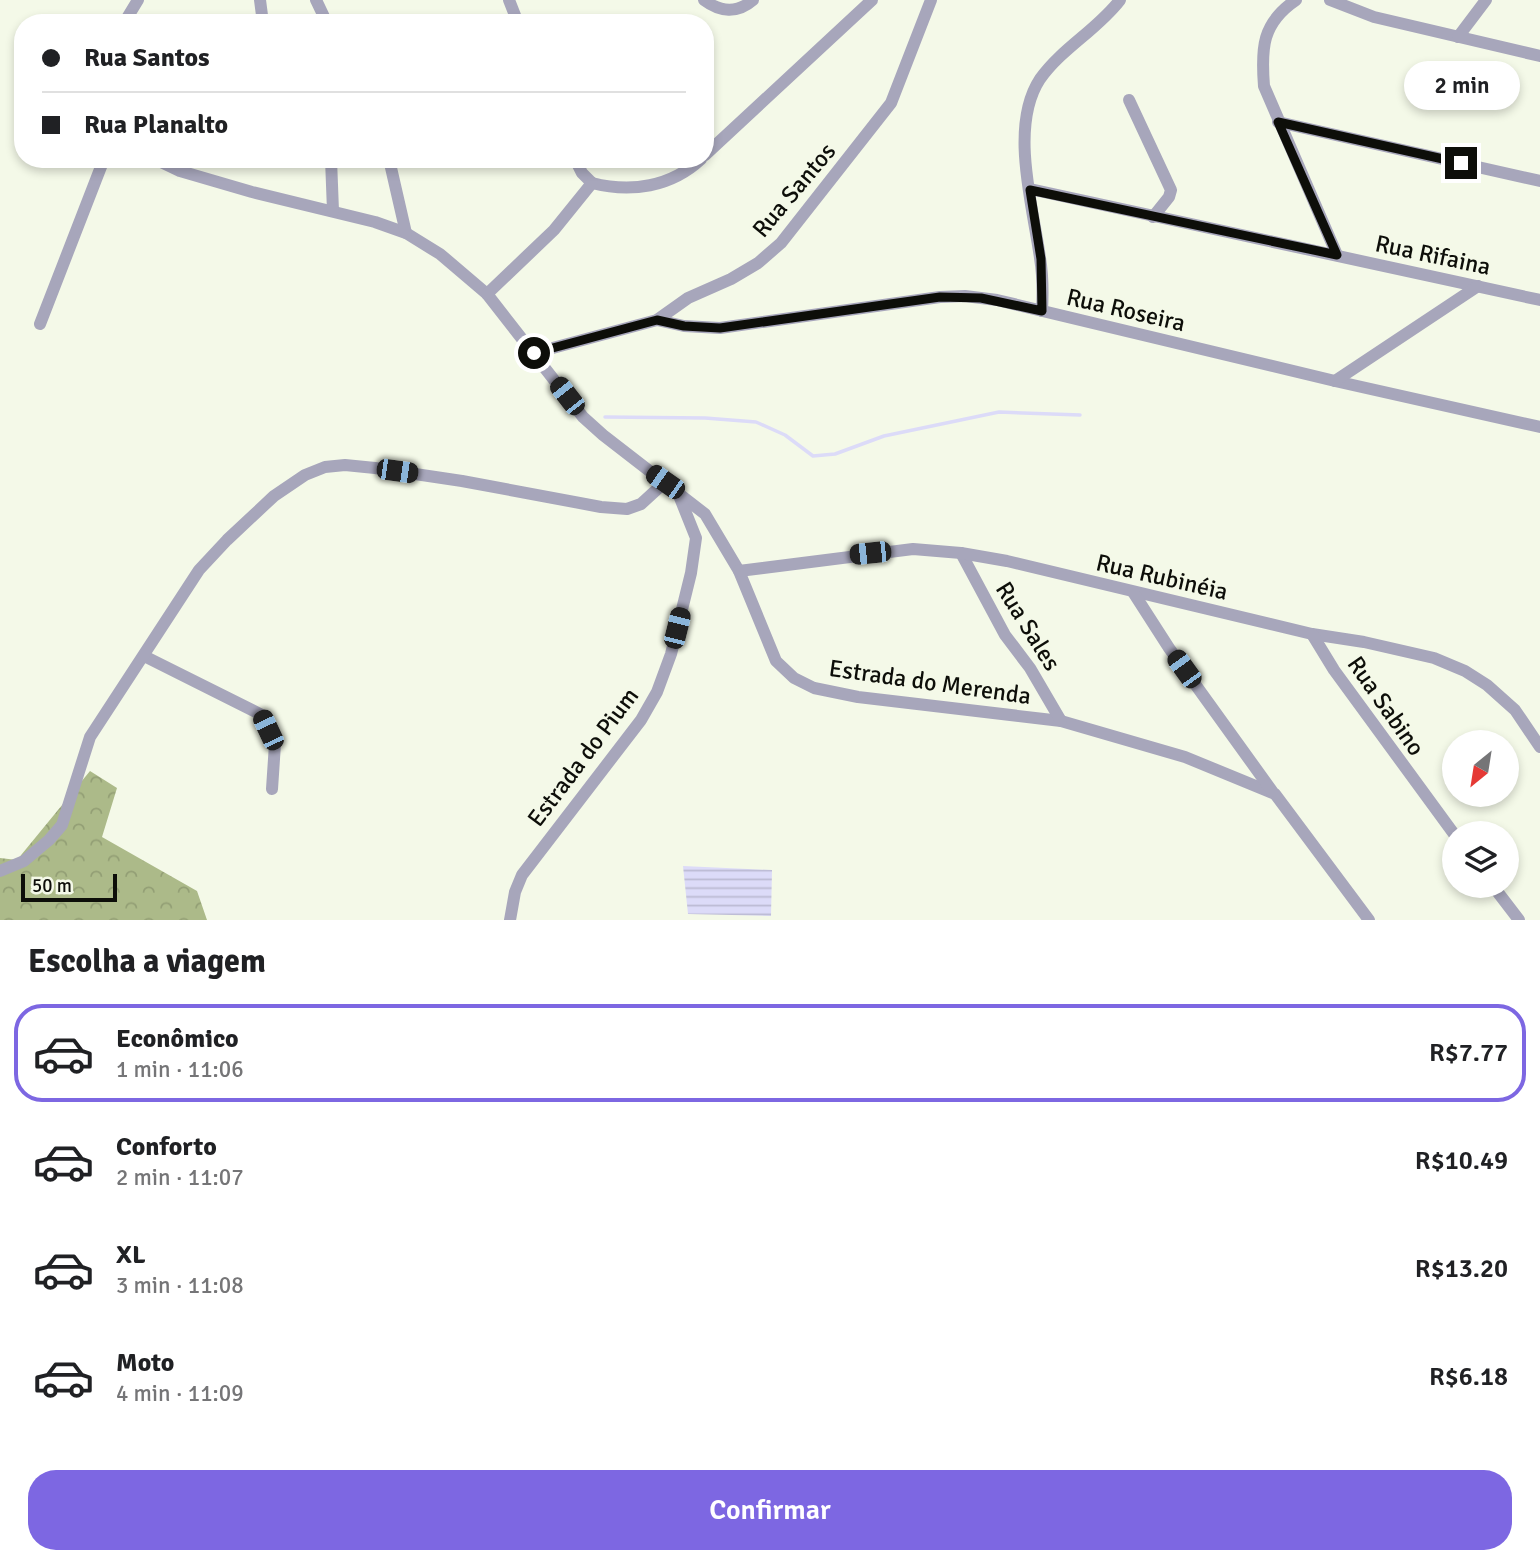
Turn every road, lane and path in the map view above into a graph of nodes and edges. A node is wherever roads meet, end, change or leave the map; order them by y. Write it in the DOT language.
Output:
graph roads {
  1 [pos="704,0"];
  2 [pos="753,0"];
  3 [pos="872,0"];
  4 [pos="932,0"];
  5 [pos="1120,0"];
  6 [pos="1296,0"];
  7 [pos="1330,0"];
  8 [pos="1486,0"];
  9 [pos="1458,37"];
  10 [pos="1540,56"];
  11 [pos="1129,100"];
  12 [pos="1278,122"];
  13 [pos="714,148"];
  14 [pos="101,168"];
  15 [pos="174,168"];
  16 [pos="331,168"];
  17 [pos="391,168"];
  18 [pos="580,168"];
  19 [pos="689,168"];
  20 [pos="1540,181"];
  21 [pos="592,183"];
  22 [pos="1030,190"];
  23 [pos="333,211"];
  24 [pos="1153,217"];
  25 [pos="406,233"];
  26 [pos="1337,255"];
  27 [pos="1478,286"];
  28 [pos="487,294"];
  29 [pos="1540,300"];
  30 [pos="1042,311"];
  31 [pos="657,320"];
  32 [pos="40,324"];
  33 [pos="534,353"];
  34 [pos="1335,381"];
  35 [pos="1540,427"];
  36 [pos="665,482"];
  37 [pos="678,493"];
  38 [pos="714,529"];
  39 [pos="696,538"];
  40 [pos="961,553"];
  41 [pos="738,571"];
  42 [pos="1133,593"];
  43 [pos="1312,634"];
  44 [pos="144,656"];
  45 [pos="1061,721"];
  46 [pos="1540,747"];
  47 [pos="272,789"];
  48 [pos="1275,794"];
  49 [pos="1444,821"];
  50 [pos="0,871"];
  51 [pos="1502,898"];
  52 [pos="510,920"];
  53 [pos="1369,920"];
  54 [pos="1519,920"];
  1 -- 2 [label="street"];
  3 -- 13 [label="street"];
  4 -- 31 [label="street, Rua Santos"];
  5 -- 22 [label="street"];
  6 -- 12 [label="street"];
  7 -- 9 [label="street"];
  8 -- 9 [label="street"];
  9 -- 10 [label="street"];
  11 -- 24 [label="street"];
  12 -- 20 [label="street"];
  12 -- 26 [label="street"];
  14 -- 32 [label="street"];
  15 -- 23 [label="street, Estrada do Merenda"];
  16 -- 23 [label="street"];
  17 -- 25 [label="street"];
  18 -- 21 [label="street"];
  19 -- 21 [label="street"];
  21 -- 28 [label="street"];
  22 -- 24 [label="street, Rua Rifaina"];
  22 -- 30 [label="street"];
  23 -- 25 [label="street, Estrada do Merenda"];
  24 -- 26 [label="street, Rua Rifaina"];
  25 -- 28 [label="street, Estrada do Merenda"];
  26 -- 27 [label="street, Rua Rifaina"];
  27 -- 29 [label="street, Rua Rifaina"];
  27 -- 34 [label="street"];
  28 -- 33 [label="street, Estrada do Merenda"];
  30 -- 31 [label="street, Rua Roseira"];
  30 -- 34 [label="street, Rua Roseira"];
  31 -- 33 [label="street, Rua Santos"];
  33 -- 36 [label="street, Estrada do Merenda"];
  34 -- 35 [label="street, Rua Roseira"];
  36 -- 37 [label="street, Estrada do Merenda"];
  36 -- 44 [label="street"];
  37 -- 38 [label="street, Estrada do Merenda"];
  37 -- 39 [label="street, Estrada do Pium"];
  38 -- 39 [label="street"];
  38 -- 41 [label="street, Estrada do Merenda"];
  39 -- 52 [label="street, Estrada do Pium"];
  40 -- 41 [label="street, Rua Rubinéia"];
  40 -- 42 [label="street, Rua Rubinéia"];
  40 -- 45 [label="street, Rua Sales"];
  41 -- 45 [label="street, Estrada do Merenda"];
  42 -- 43 [label="street, Rua Rubinéia"];
  42 -- 48 [label="street"];
  43 -- 46 [label="street, Rua Rubinéia"];
  43 -- 49 [label="street, Rua Sabino"];
  44 -- 47 [label="street"];
  44 -- 50 [label="street"];
  45 -- 48 [label="street, Estrada do Merenda"];
  48 -- 53 [label="street"];
  51 -- 54 [label="street"];
}
